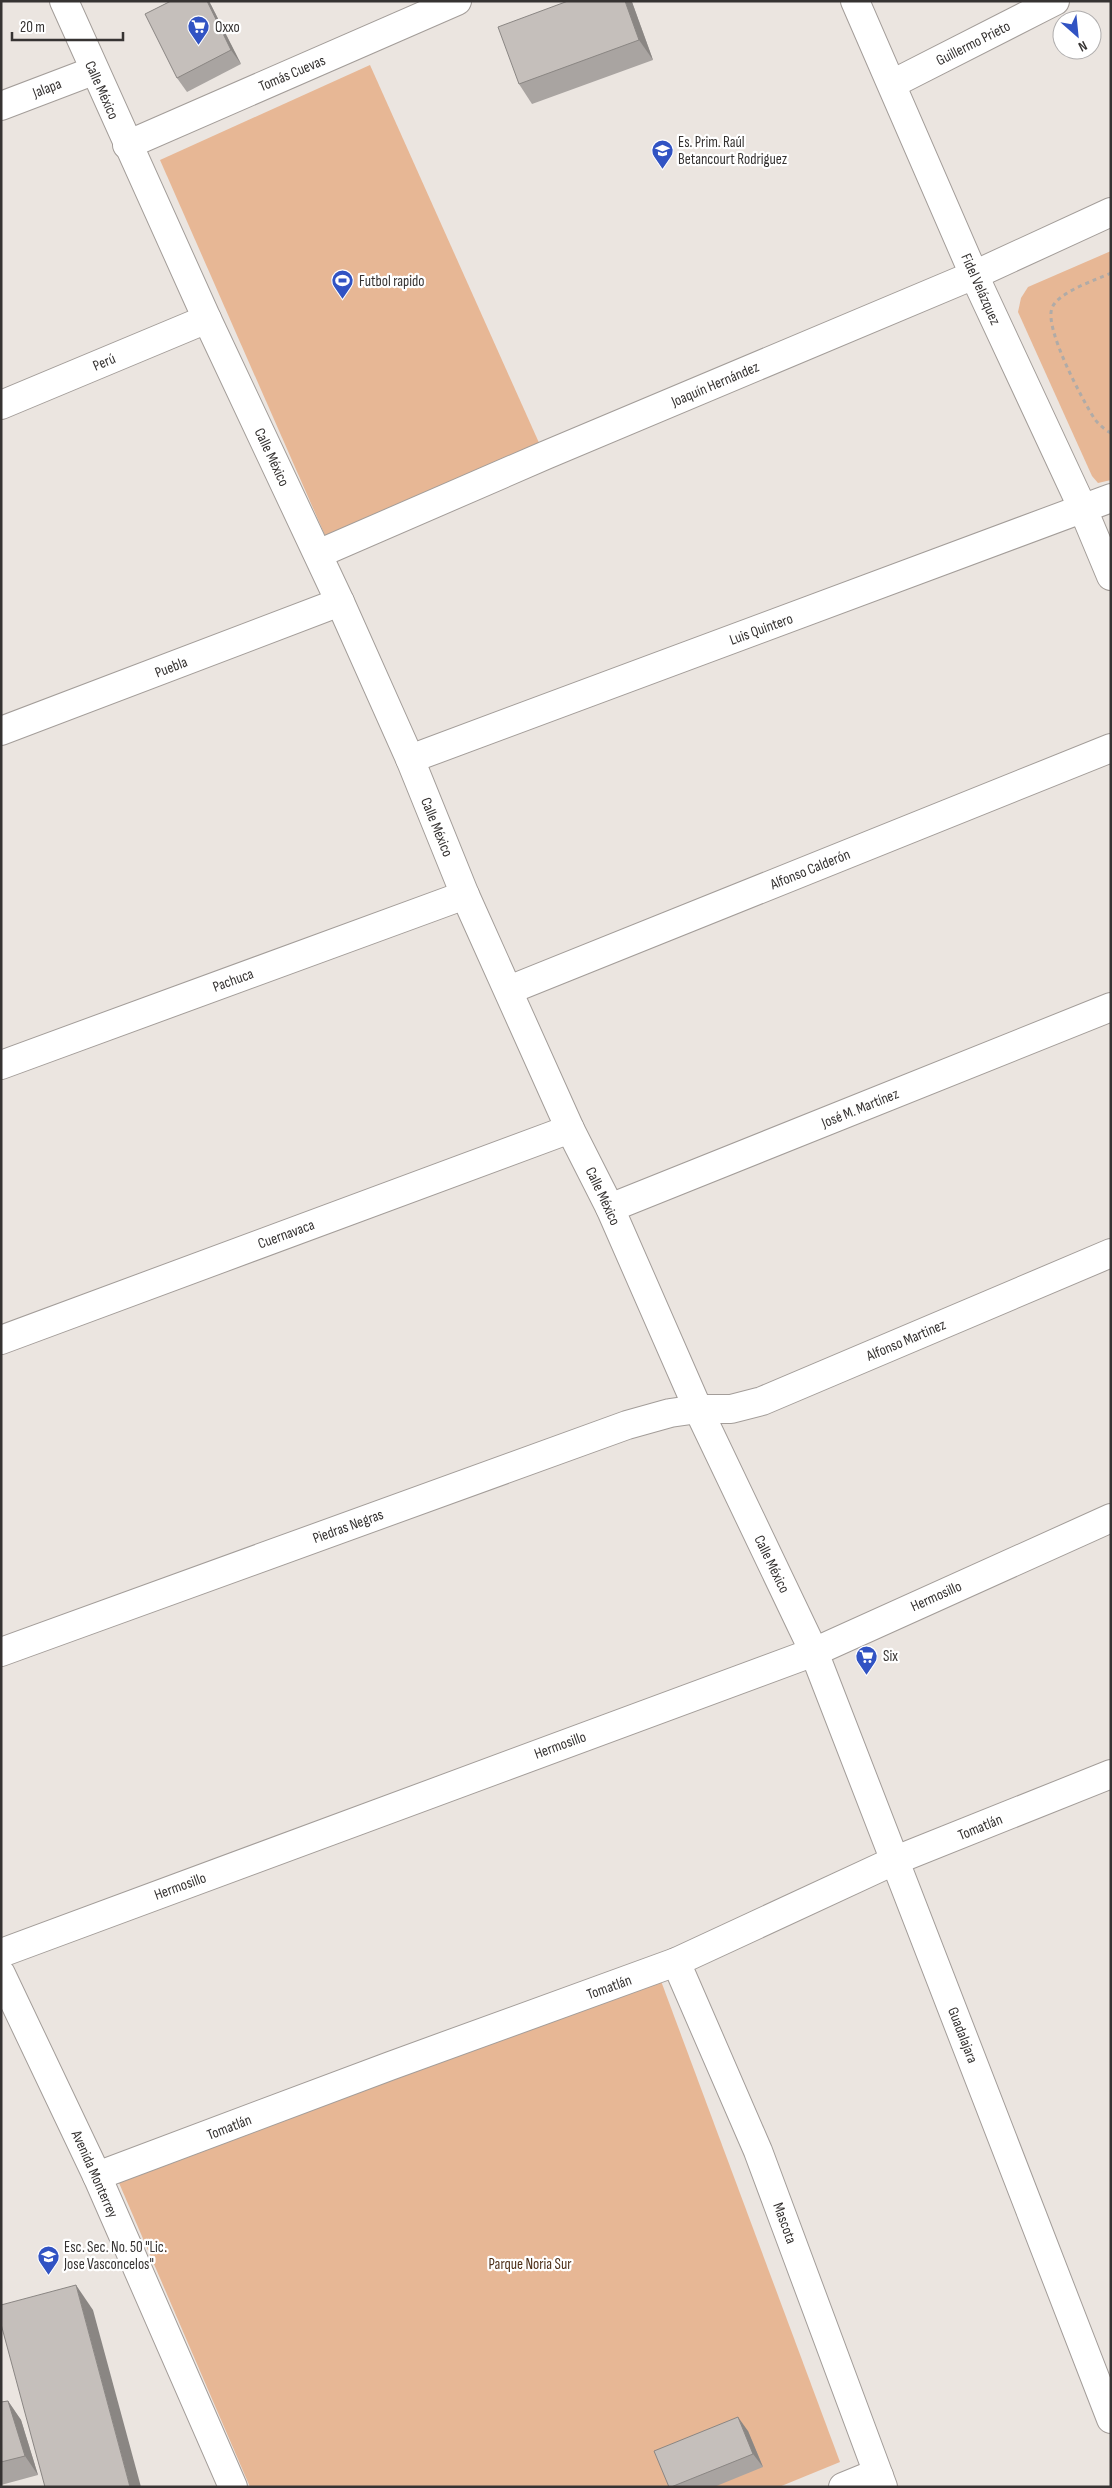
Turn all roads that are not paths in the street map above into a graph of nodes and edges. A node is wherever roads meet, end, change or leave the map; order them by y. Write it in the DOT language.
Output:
graph roads {
  1 [pos="64,1"];
  2 [pos="457,1"];
  3 [pos="855,1"];
  4 [pos="1054,1"];
  5 [pos="93,71"];
  6 [pos="892,84"];
  7 [pos="1,106"];
  8 [pos="127,145"];
  9 [pos="1111,212"];
  10 [pos="974,275"];
  11 [pos="208,319"];
  12 [pos="1,405"];
  13 [pos="1111,498"];
  14 [pos="1083,509"];
  15 [pos="318,554"];
  16 [pos="1111,576"];
  17 [pos="340,602"];
  18 [pos="1,731"];
  19 [pos="1111,748"];
  20 [pos="410,759"];
  21 [pos="464,895"];
  22 [pos="509,990"];
  23 [pos="1111,1007"];
  24 [pos="1,1065"];
  25 [pos="570,1129"];
  26 [pos="610,1208"];
  27 [pos="1111,1253"];
  28 [pos="1,1340"];
  29 [pos="698,1409"];
  30 [pos="1111,1518"];
  31 [pos="1,1652"];
  32 [pos="814,1652"];
  33 [pos="1111,1774"];
  34 [pos="896,1860"];
  35 [pos="1,1952"];
  36 [pos="676,1962"];
  37 [pos="1,1974"];
  38 [pos="97,2176"];
  39 [pos="1111,2419"];
  40 [pos="881,2481"];
  41 [pos="233,2487"];
  42 [pos="843,2487"];
  1 -- 5 [label="street, Calle México"];
  2 -- 8 [label="street, Tomás Cuevas"];
  3 -- 6 [label="street, Fidel Velázquez"];
  4 -- 6 [label="street, Guillermo Prieto"];
  5 -- 7 [label="street, Jalapa"];
  5 -- 8 [label="street, Calle México"];
  6 -- 10 [label="street, Fidel Velázquez"];
  8 -- 11 [label="street, Calle México"];
  9 -- 10 [label="street, Joaquín Hernández"];
  10 -- 14 [label="street, Fidel Velázquez"];
  10 -- 15 [label="street, Joaquín Hernández"];
  11 -- 12 [label="street, Perú"];
  11 -- 15 [label="street, Calle México"];
  13 -- 14 [label="street, Luis Quintero"];
  14 -- 16 [label="street, Fidel Velázquez"];
  14 -- 20 [label="street, Luis Quintero"];
  15 -- 17 [label="street, Calle México"];
  17 -- 18 [label="street, Puebla"];
  17 -- 20 [label="street, Calle México"];
  19 -- 22 [label="street, Alfonso Calderón"];
  20 -- 21 [label="street, Calle México"];
  21 -- 22 [label="street, Calle México"];
  21 -- 24 [label="street, Pachuca"];
  22 -- 25 [label="street, Calle México"];
  23 -- 26 [label="street, José M. Martínez"];
  25 -- 26 [label="street, Calle México"];
  25 -- 28 [label="street, Cuernavaca"];
  26 -- 29 [label="street, Calle México"];
  27 -- 29 [label="street, Alfonso Martinez"];
  29 -- 31 [label="street, Piedras Negras"];
  29 -- 32 [label="street, Calle México"];
  30 -- 32 [label="street, Hermosillo"];
  32 -- 34 [label="street, Guadalajara"];
  32 -- 35 [label="street, Hermosillo"];
  33 -- 34 [label="street, Tomatlán"];
  34 -- 36 [label="street, Tomatlán"];
  34 -- 39 [label="street, Guadalajara"];
  36 -- 38 [label="street, Tomatlán"];
  36 -- 40 [label="street, Mascota"];
  37 -- 38 [label="street, Avenida Monterrey"];
  38 -- 41 [label="street, Avenida Monterrey"];
  40 -- 42 [label="street"];
}
